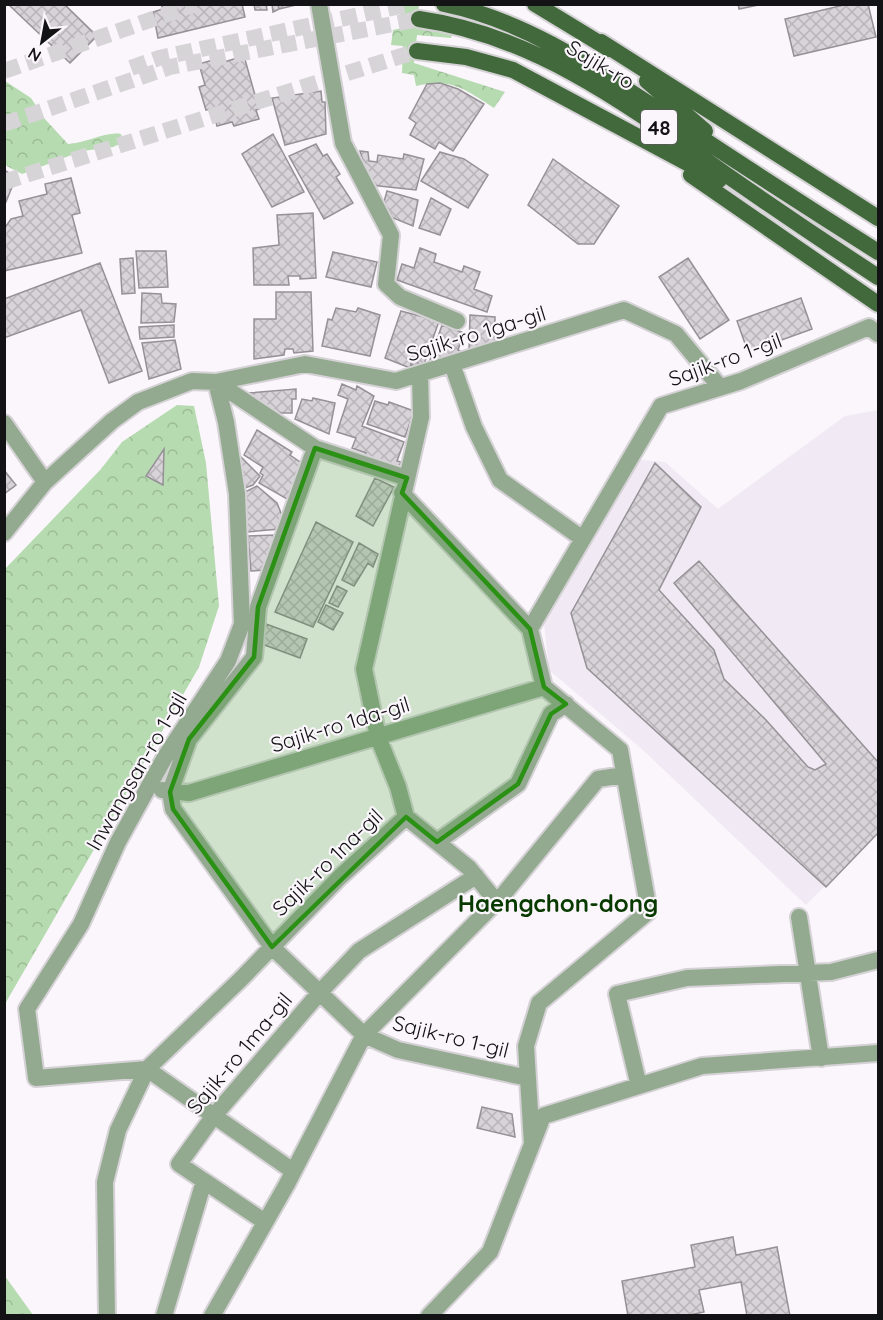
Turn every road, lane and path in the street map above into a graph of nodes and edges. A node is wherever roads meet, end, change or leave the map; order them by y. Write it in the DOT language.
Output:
graph roads {
  1 [pos="319,4"];
  2 [pos="444,4"];
  3 [pos="536,4"];
  4 [pos="419,19"];
  5 [pos="601,42"];
  6 [pos="417,51"];
  7 [pos="641,140"];
  8 [pos="759,176"];
  9 [pos="772,207"];
  10 [pos="879,218"];
  11 [pos="879,252"];
  12 [pos="879,277"];
  13 [pos="879,304"];
  14 [pos="458,321"];
  15 [pos="879,334"];
  16 [pos="452,364"];
  17 [pos="420,374"];
  18 [pos="216,382"];
  19 [pos="720,387"];
  20 [pos="4,423"];
  21 [pos="315,448"];
  22 [pos="45,482"];
  23 [pos="405,486"];
  24 [pos="4,533"];
  25 [pos="583,539"];
  26 [pos="530,629"];
  27 [pos="544,687"];
  28 [pos="566,704"];
  29 [pos="378,736"];
  30 [pos="624,775"];
  31 [pos="149,786"];
  32 [pos="170,792"];
  33 [pos="406,817"];
  34 [pos="437,842"];
  35 [pos="476,876"];
  36 [pos="496,902"];
  37 [pos="799,917"];
  38 [pos="272,947"];
  39 [pos="879,960"];
  40 [pos="808,973"];
  41 [pos="321,991"];
  42 [pos="364,1035"];
  43 [pos="879,1053"];
  44 [pos="821,1058"];
  45 [pos="147,1069"];
  46 [pos="528,1078"];
  47 [pos="639,1086"];
  48 [pos="213,1117"];
  49 [pos="532,1144"];
  50 [pos="293,1171"];
  51 [pos="204,1181"];
  52 [pos="265,1222"];
  53 [pos="107,1316"];
  54 [pos="164,1316"];
  55 [pos="212,1316"];
  56 [pos="429,1316"];
  1 -- 14 [label="street"];
  2 -- 8 [label="main road, Sajik-ro / 48"];
  3 -- 5 [label="main road, Sajik-ro"];
  4 -- 9 [label="main road, Sajik-ro / 48"];
  5 -- 8 [label="main road, Sajik-ro"];
  5 -- 10 [label="main road"];
  6 -- 7 [label="main road, Sajik-ro / 48"];
  7 -- 9 [label="main road, Sajik-ro / 48"];
  7 -- 13 [label="main road"];
  8 -- 11 [label="main road, Sajik-ro / 48"];
  9 -- 12 [label="main road, Sajik-ro / 48"];
  15 -- 19 [label="street, Sajik-ro 1-gil"];
  16 -- 17 [label="street, Sajik-ro 1ga-gil"];
  16 -- 19 [label="street, Sajik-ro 1ga-gil"];
  16 -- 25 [label="street"];
  17 -- 18 [label="street, Sajik-ro 1ga-gil"];
  17 -- 23 [label="street, Sajik-ro 1na-gil"];
  18 -- 21 [label="street"];
  18 -- 22 [label="street"];
  18 -- 31 [label="street, Inwangsan-ro 1-gil"];
  19 -- 25 [label="street, Sajik-ro 1-gil"];
  20 -- 22 [label="street"];
  21 -- 23 [label="street"];
  21 -- 32 [label="street"];
  22 -- 24 [label="street"];
  23 -- 26 [label="street"];
  23 -- 29 [label="street, Sajik-ro 1na-gil"];
  25 -- 26 [label="street, Sajik-ro 1-gil"];
  26 -- 27 [label="street"];
  27 -- 28 [label="street, Sajik-ro 1-gil"];
  27 -- 29 [label="street, Sajik-ro 1da-gil"];
  28 -- 30 [label="street, Sajik-ro 1-gil"];
  28 -- 34 [label="street"];
  29 -- 32 [label="street, Sajik-ro 1da-gil"];
  29 -- 33 [label="street, Sajik-ro 1na-gil"];
  30 -- 36 [label="street"];
  30 -- 46 [label="street, Sajik-ro 1-gil"];
  31 -- 32 [label="street, Sajik-ro 1da-gil"];
  31 -- 45 [label="street, Inwangsan-ro 1-gil"];
  32 -- 38 [label="street"];
  33 -- 34 [label="street"];
  33 -- 38 [label="street, Sajik-ro 1na-gil"];
  34 -- 35 [label="street"];
  35 -- 36 [label="street"];
  35 -- 41 [label="street, Sajik-ro 1ma-gil"];
  36 -- 42 [label="street"];
  37 -- 40 [label="street"];
  38 -- 41 [label="street, Sajik-ro 1na-gil"];
  38 -- 45 [label="street, Sajik-ro 1na-gil"];
  39 -- 40 [label="street"];
  40 -- 44 [label="street"];
  40 -- 47 [label="street"];
  41 -- 42 [label="street, Sajik-ro 1na-gil"];
  41 -- 48 [label="street, Sajik-ro 1ma-gil"];
  42 -- 46 [label="street, Sajik-ro 1-gil"];
  42 -- 50 [label="street"];
  43 -- 44 [label="street"];
  44 -- 47 [label="street"];
  45 -- 48 [label="street"];
  45 -- 53 [label="street"];
  46 -- 49 [label="street, Sajik-ro 1-gil"];
  47 -- 49 [label="street"];
  48 -- 50 [label="street"];
  48 -- 51 [label="street, Sajik-ro 1ma-gil"];
  49 -- 56 [label="street"];
  50 -- 52 [label="street"];
  51 -- 52 [label="street"];
  51 -- 54 [label="street"];
  52 -- 55 [label="street"];
}
